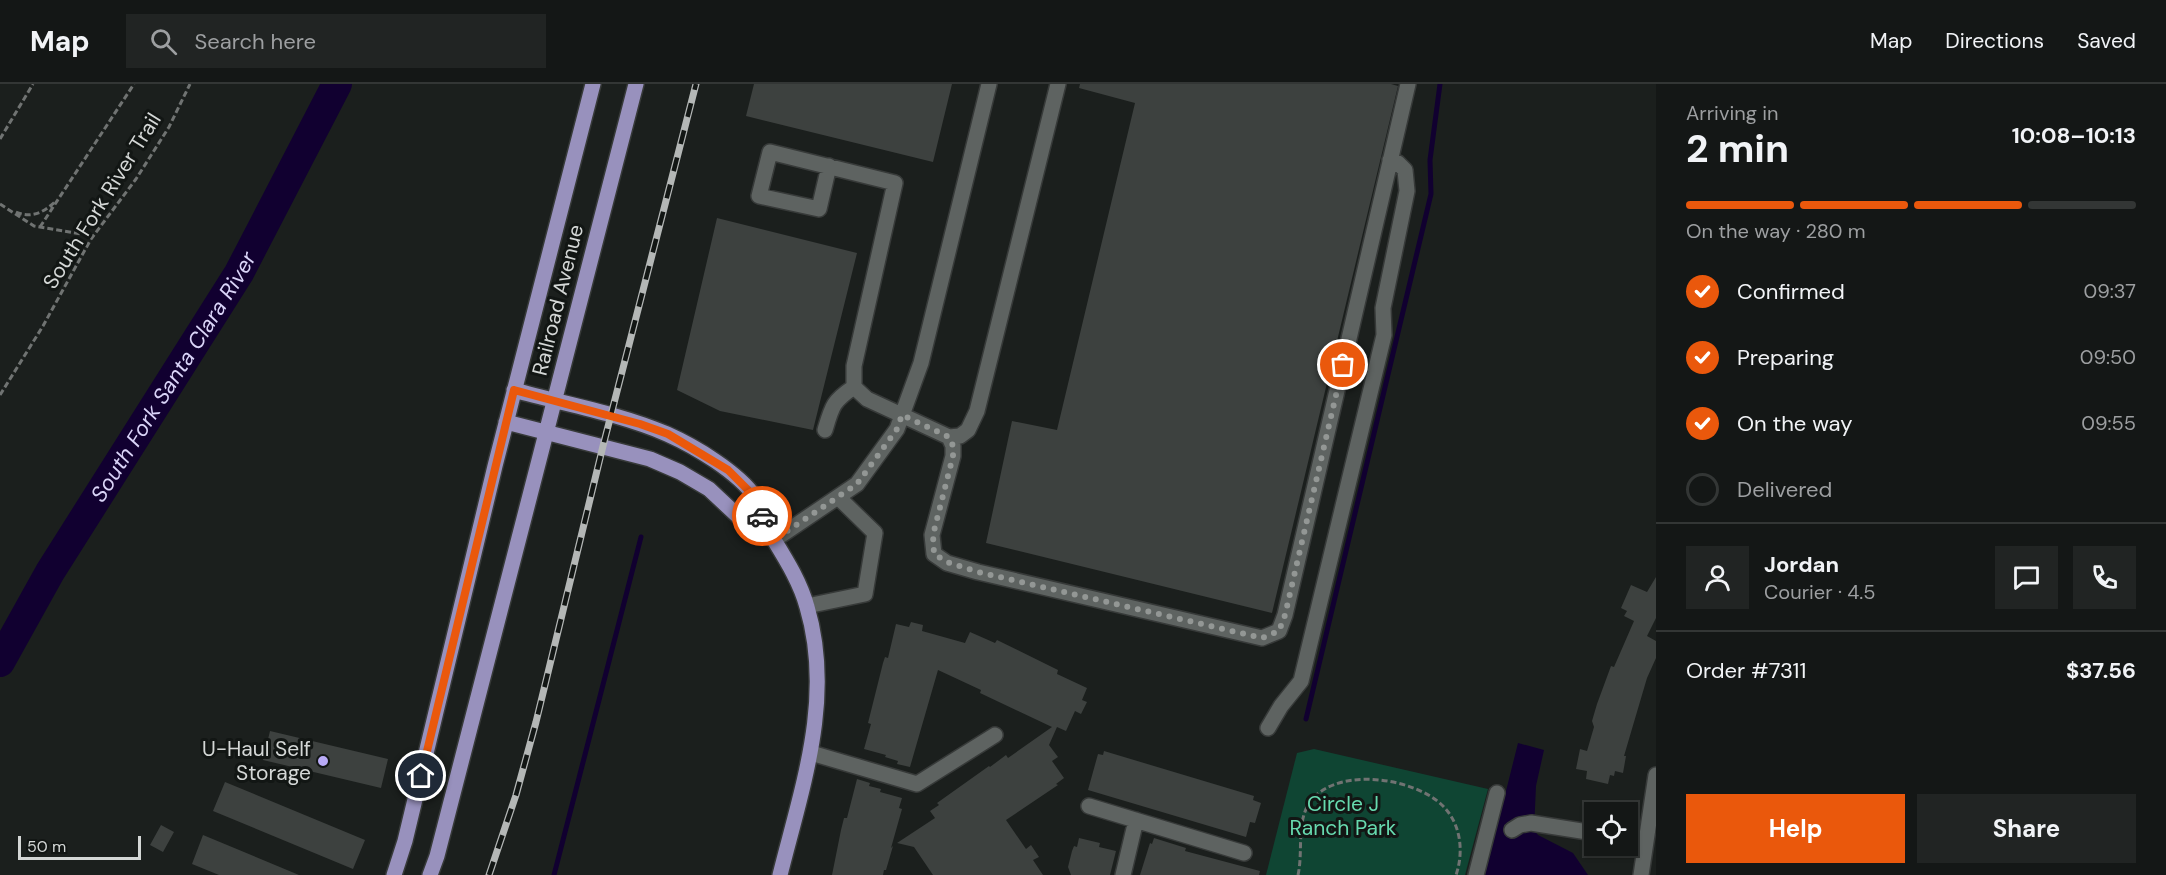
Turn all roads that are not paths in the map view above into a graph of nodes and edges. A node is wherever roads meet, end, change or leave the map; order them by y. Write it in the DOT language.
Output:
graph roads {
  1 [pos="593,84"];
  2 [pos="636,84"];
  3 [pos="989,84"];
  4 [pos="1058,84"];
  5 [pos="1408,84"];
  6 [pos="1390,160"];
  7 [pos="830,166"];
  8 [pos="854,387"];
  9 [pos="514,390"];
  10 [pos="554,401"];
  11 [pos="902,415"];
  12 [pos="506,422"];
  13 [pos="825,430"];
  14 [pos="547,432"];
  15 [pos="949,437"];
  16 [pos="838,497"];
  17 [pos="772,536"];
  18 [pos="807,606"];
  19 [pos="1268,728"];
  20 [pos="995,735"];
  21 [pos="811,753"];
  22 [pos="1656,775"];
  23 [pos="1497,793"];
  24 [pos="1089,806"];
  25 [pos="1136,820"];
  26 [pos="1512,830"];
  27 [pos="1584,831"];
  28 [pos="1638,840"];
  29 [pos="1646,841"];
  30 [pos="1244,854"];
  31 [pos="394,875"];
  32 [pos="430,875"];
  33 [pos="780,875"];
  34 [pos="1124,875"];
  35 [pos="1476,875"];
  36 [pos="1641,875"];
  1 -- 9 [label="main road, Railroad Avenue"];
  2 -- 10 [label="main road, Railroad Avenue"];
  3 -- 11 [label="street"];
  4 -- 15 [label="street"];
  5 -- 6 [label="street"];
  6 -- 15 [label="street"];
  6 -- 19 [label="street"];
  7 -- 7 [label="street"];
  7 -- 8 [label="street"];
  8 -- 11 [label="street"];
  8 -- 13 [label="street"];
  9 -- 10 [label="main road"];
  9 -- 12 [label="main road, Railroad Avenue"];
  10 -- 14 [label="main road, Railroad Avenue"];
  10 -- 17 [label="main road"];
  11 -- 15 [label="street"];
  11 -- 16 [label="street"];
  12 -- 14 [label="main road"];
  12 -- 31 [label="main road, Railroad Avenue"];
  14 -- 17 [label="main road"];
  14 -- 32 [label="main road, Railroad Avenue"];
  16 -- 17 [label="street"];
  16 -- 18 [label="street"];
  17 -- 18 [label="main road"];
  18 -- 21 [label="main road"];
  20 -- 21 [label="street"];
  21 -- 33 [label="main road"];
  22 -- 29 [label="street"];
  23 -- 35 [label="street"];
  24 -- 25 [label="street"];
  25 -- 30 [label="street"];
  25 -- 34 [label="street"];
  26 -- 27 [label="street"];
  28 -- 29 [label="street"];
  29 -- 36 [label="street"];
}
